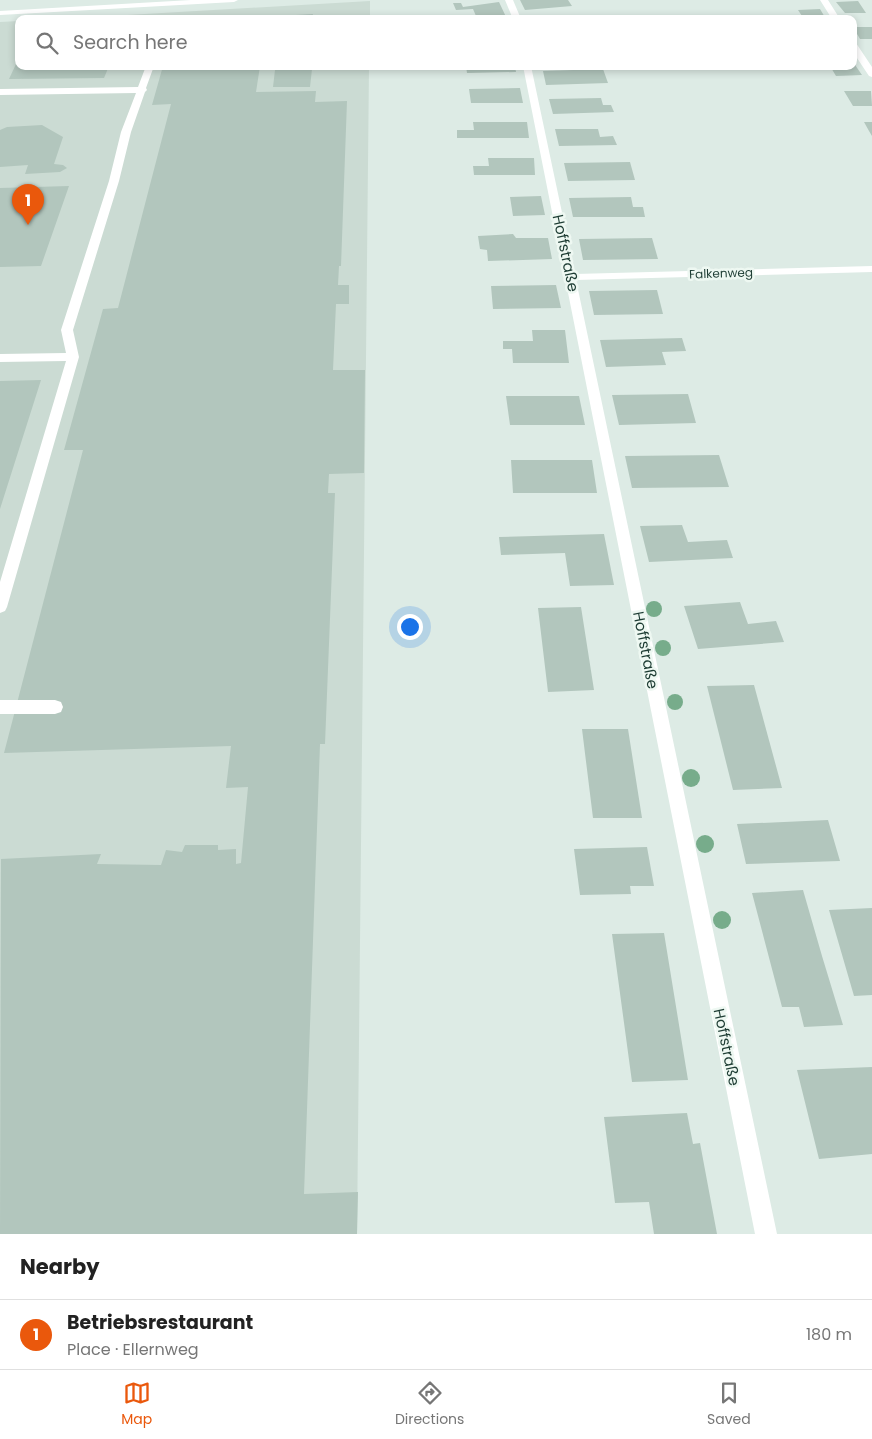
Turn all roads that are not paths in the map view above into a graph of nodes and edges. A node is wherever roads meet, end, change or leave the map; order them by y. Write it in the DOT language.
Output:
graph roads {
  1 [pos="26,0"];
  2 [pos="234,0"];
  3 [pos="509,0"];
  4 [pos="824,0"];
  5 [pos="20,12"];
  6 [pos="0,13"];
  7 [pos="515,15"];
  8 [pos="833,15"];
  9 [pos="857,51"];
  10 [pos="149,70"];
  11 [pos="528,70"];
  12 [pos="872,74"];
  13 [pos="143,90"];
  14 [pos="0,92"];
  15 [pos="872,270"];
  16 [pos="571,277"];
  17 [pos="73,357"];
  18 [pos="0,358"];
  19 [pos="0,607"];
  20 [pos="0,707"];
  21 [pos="55,707"];
  22 [pos="766,1234"];
  1 -- 5 [label="street"];
  2 -- 5 [label="street"];
  3 -- 7 [label="street"];
  4 -- 8 [label="street"];
  5 -- 6 [label="street"];
  9 -- 12 [label="street"];
  10 -- 13 [label="street"];
  11 -- 16 [label="street, Hoffstraße"];
  13 -- 14 [label="street"];
  13 -- 17 [label="street"];
  15 -- 16 [label="street, Falkenweg"];
  16 -- 22 [label="street, Hoffstraße"];
  17 -- 18 [label="street"];
  17 -- 19 [label="street"];
  20 -- 21 [label="street"];
}
